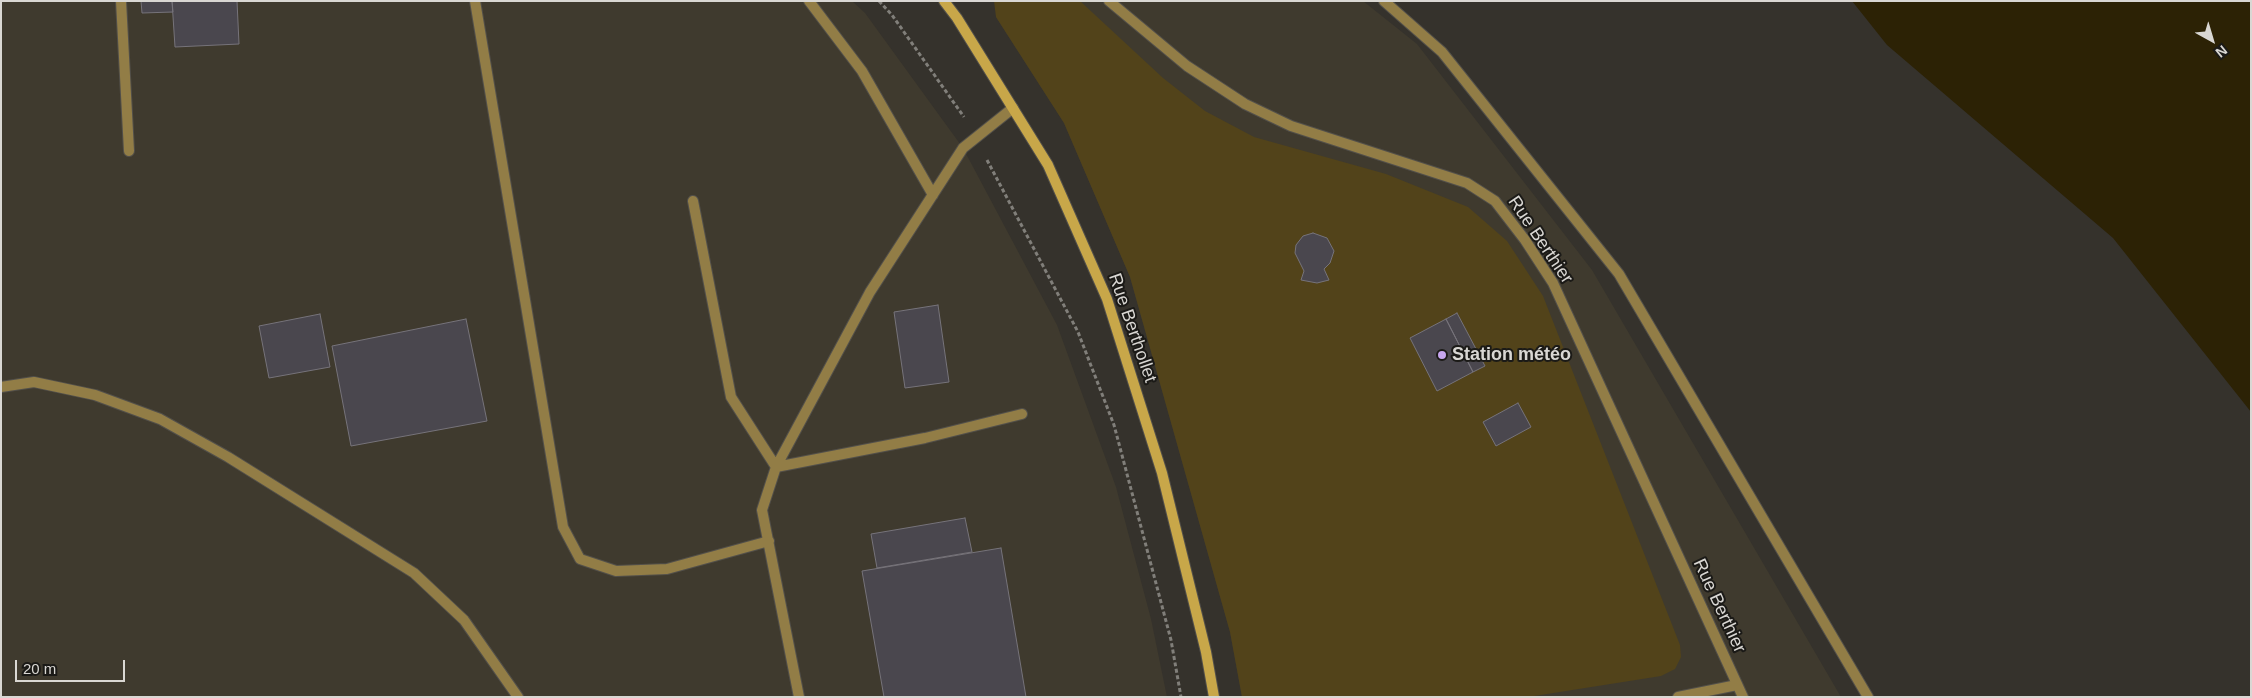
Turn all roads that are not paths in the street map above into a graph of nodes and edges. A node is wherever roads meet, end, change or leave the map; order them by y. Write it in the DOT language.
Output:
graph roads {
  1 [pos="121,1"];
  2 [pos="475,1"];
  3 [pos="809,1"];
  4 [pos="944,1"];
  5 [pos="1109,1"];
  6 [pos="1384,1"];
  7 [pos="1014,108"];
  8 [pos="129,151"];
  9 [pos="933,195"];
  10 [pos="693,201"];
  11 [pos="1,387"];
  12 [pos="1022,414"];
  13 [pos="776,467"];
  14 [pos="769,541"];
  15 [pos="1737,685"];
  16 [pos="518,697"];
  17 [pos="799,697"];
  18 [pos="1214,697"];
  19 [pos="1678,697"];
  20 [pos="1743,697"];
  21 [pos="1868,697"];
  1 -- 8 [label="lane"];
  2 -- 14 [label="lane"];
  3 -- 9 [label="lane"];
  4 -- 7 [label="main road, Rue Berthollet"];
  5 -- 15 [label="lane, Rue Berthier"];
  6 -- 21 [label="lane"];
  7 -- 9 [label="lane"];
  7 -- 18 [label="main road, Rue Berthollet"];
  9 -- 13 [label="lane"];
  10 -- 13 [label="lane"];
  11 -- 16 [label="lane"];
  12 -- 13 [label="lane"];
  13 -- 14 [label="lane"];
  14 -- 17 [label="lane"];
  15 -- 19 [label="lane"];
  15 -- 20 [label="lane, Rue Berthier"];
}
